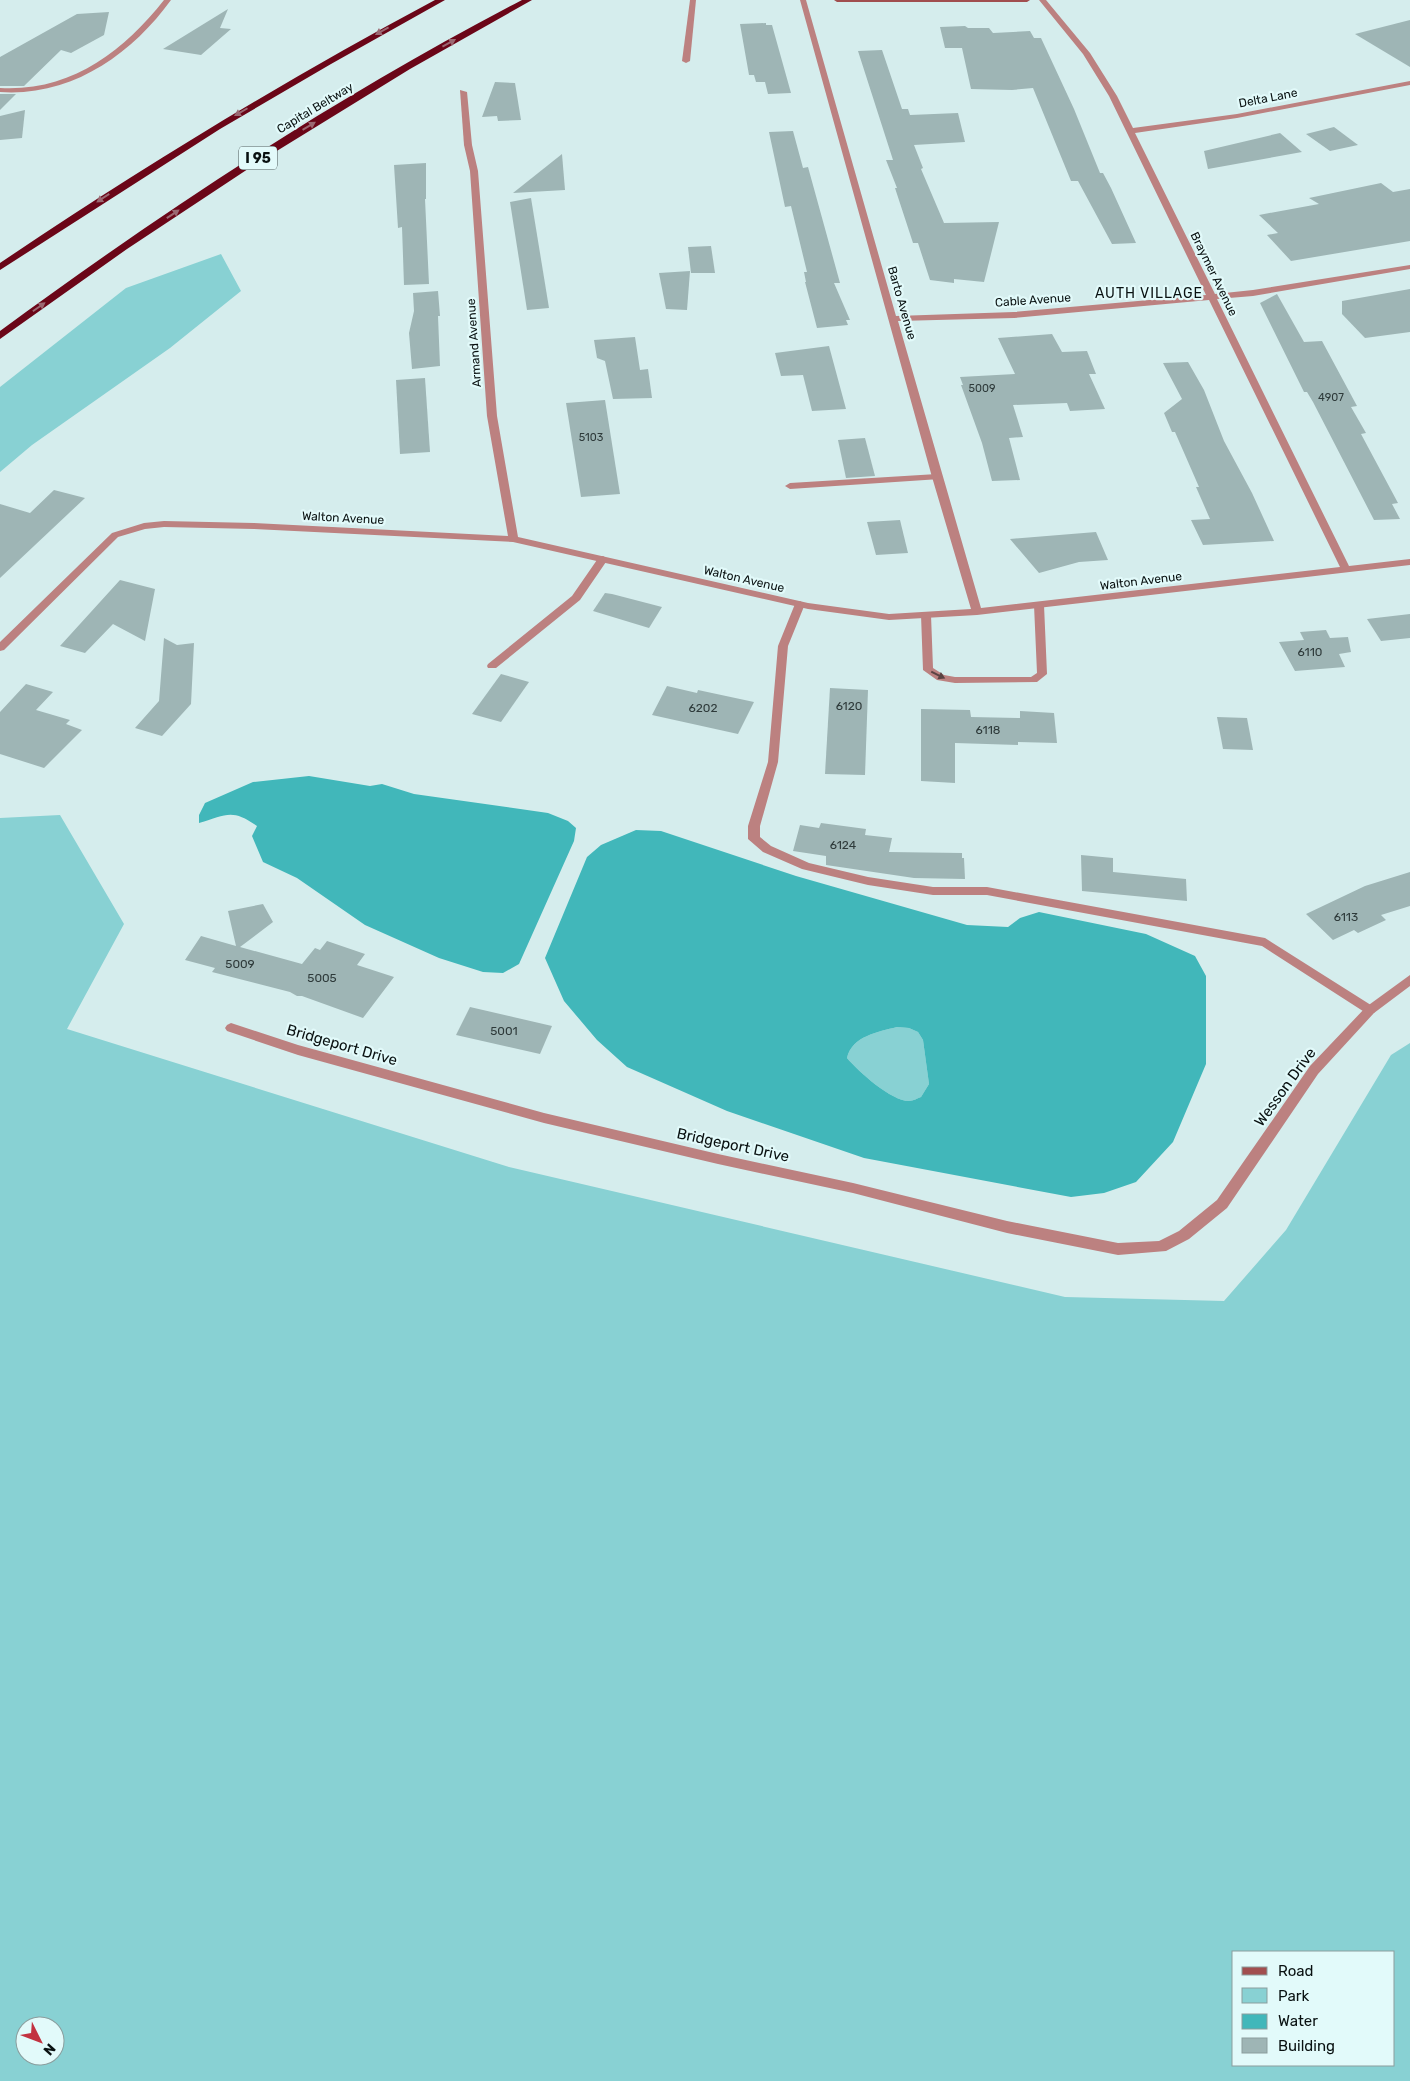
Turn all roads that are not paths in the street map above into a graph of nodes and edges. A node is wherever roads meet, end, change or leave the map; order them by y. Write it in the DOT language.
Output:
graph roads {
  1 [pos="168,0"];
  2 [pos="441,0"];
  3 [pos="528,0"];
  4 [pos="693,0"];
  5 [pos="803,0"];
  6 [pos="837,0"];
  7 [pos="921,0"];
  8 [pos="1028,0"];
  9 [pos="1042,0"];
  10 [pos="686,61"];
  11 [pos="1410,83"];
  12 [pos="0,90"];
  13 [pos="463,92"];
  14 [pos="1130,131"];
  15 [pos="0,267"];
  16 [pos="1410,267"];
  17 [pos="1212,297"];
  18 [pos="894,319"];
  19 [pos="0,336"];
  20 [pos="937,477"];
  21 [pos="790,486"];
  22 [pos="513,539"];
  23 [pos="604,559"];
  24 [pos="1410,562"];
  25 [pos="1346,570"];
  26 [pos="800,604"];
  27 [pos="1039,605"];
  28 [pos="977,612"];
  29 [pos="926,615"];
  30 [pos="0,648"];
  31 [pos="492,666"];
  32 [pos="1410,980"];
  33 [pos="1370,1010"];
  34 [pos="231,1028"];
  35 [pos="1222,1204"];
  1 -- 12 [label="street"];
  2 -- 15 [label="highway, one-way"];
  19 -- 3 [label="highway, Capital Beltway / I 95, one-way"];
  4 -- 10 [label="street"];
  5 -- 18 [label="street, Barto Avenue"];
  6 -- 7 [label="main road"];
  7 -- 8 [label="main road"];
  9 -- 14 [label="street, Braymer Avenue"];
  11 -- 14 [label="street, Delta Lane"];
  13 -- 22 [label="street, Armand Avenue"];
  14 -- 17 [label="street, Braymer Avenue"];
  16 -- 17 [label="street, Cable Avenue"];
  17 -- 18 [label="street, Cable Avenue"];
  17 -- 25 [label="street, Braymer Avenue"];
  18 -- 20 [label="street, Barto Avenue"];
  20 -- 21 [label="street"];
  20 -- 28 [label="street, Barto Avenue"];
  22 -- 23 [label="street, Walton Avenue"];
  22 -- 30 [label="street, Walton Avenue"];
  23 -- 26 [label="street, Walton Avenue"];
  23 -- 31 [label="street"];
  24 -- 25 [label="street, Walton Avenue"];
  25 -- 27 [label="street, Walton Avenue"];
  26 -- 29 [label="street, Walton Avenue"];
  26 -- 33 [label="street"];
  27 -- 28 [label="street, Walton Avenue"];
  29 -- 27 [label="street, one-way"];
  28 -- 29 [label="street, Walton Avenue"];
  32 -- 33 [label="street, Wesson Drive"];
  33 -- 35 [label="street, Wesson Drive"];
  34 -- 35 [label="street, Bridgeport Drive"];
}
